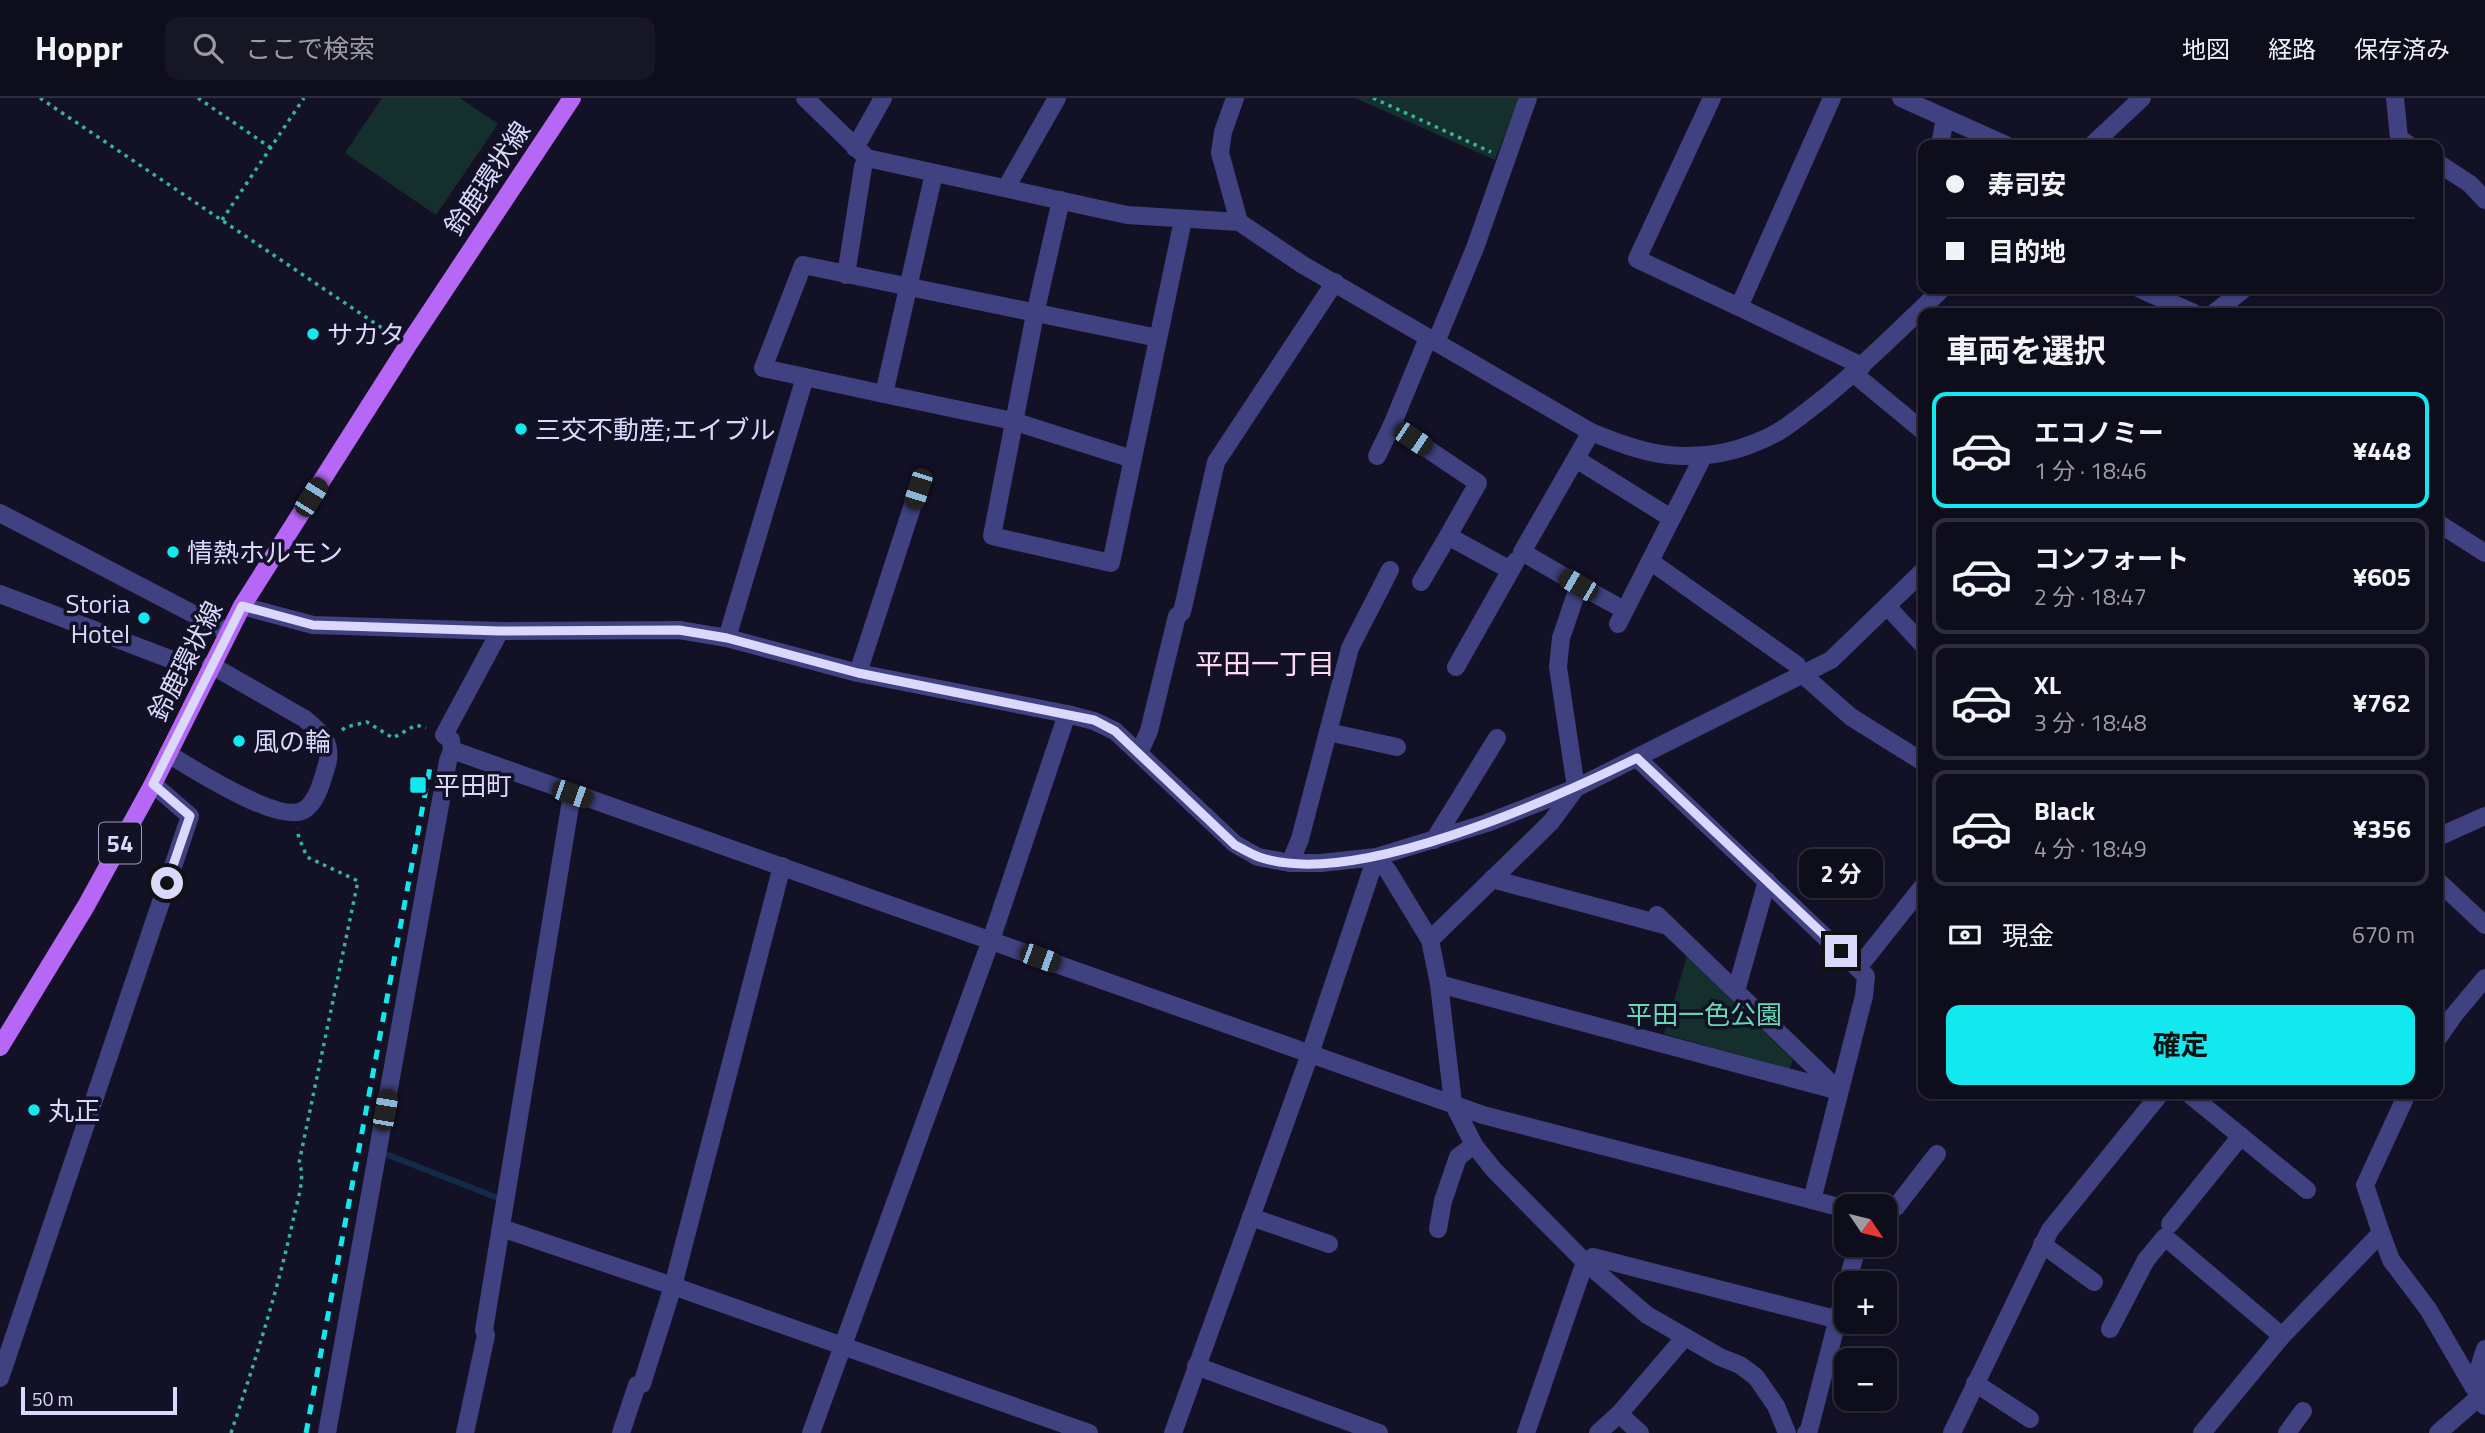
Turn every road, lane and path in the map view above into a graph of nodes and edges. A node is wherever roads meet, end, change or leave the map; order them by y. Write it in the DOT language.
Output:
graph roads {
  1 [pos="40,98"];
  2 [pos="198,98"];
  3 [pos="304,98"];
  4 [pos="572,98"];
  5 [pos="805,98"];
  6 [pos="883,98"];
  7 [pos="1235,98"];
  8 [pos="1373,98"];
  9 [pos="1528,98"];
  10 [pos="1712,98"];
  11 [pos="1832,98"];
  12 [pos="1901,98"];
  13 [pos="2142,98"];
  14 [pos="2395,98"];
  15 [pos="1055,99"];
  16 [pos="1945,118"];
  17 [pos="1941,140"];
  18 [pos="1995,140"];
  19 [pos="2097,140"];
  20 [pos="2402,140"];
  21 [pos="271,148"];
  22 [pos="861,153"];
  23 [pos="1507,159"];
  24 [pos="2443,166"];
  25 [pos="933,173"];
  26 [pos="1006,188"];
  27 [pos="1061,200"];
  28 [pos="2485,200"];
  29 [pos="222,220"];
  30 [pos="1183,220"];
  31 [pos="1239,222"];
  32 [pos="846,275"];
  33 [pos="1335,282"];
  34 [pos="909,288"];
  35 [pos="1937,294"];
  36 [pos="2151,294"];
  37 [pos="2238,294"];
  38 [pos="1739,307"];
  39 [pos="1922,308"];
  40 [pos="2183,308"];
  41 [pos="2220,308"];
  42 [pos="1918,312"];
  43 [pos="1035,314"];
  44 [pos="385,330"];
  45 [pos="1158,338"];
  46 [pos="1432,340"];
  47 [pos="1858,370"];
  48 [pos="805,377"];
  49 [pos="884,394"];
  50 [pos="1013,421"];
  51 [pos="1392,425"];
  52 [pos="1918,425"];
  53 [pos="1591,432"];
  54 [pos="1704,455"];
  55 [pos="1377,456"];
  56 [pos="1132,459"];
  57 [pos="1576,459"];
  58 [pos="918,489"];
  59 [pos="0,513"];
  60 [pos="1671,518"];
  61 [pos="2443,526"];
  62 [pos="1448,536"];
  63 [pos="1522,552"];
  64 [pos="2485,553"];
  65 [pos="1650,561"];
  66 [pos="1390,570"];
  67 [pos="1510,570"];
  68 [pos="1918,576"];
  69 [pos="1421,582"];
  70 [pos="1578,585"];
  71 [pos="0,594"];
  72 [pos="242,606"];
  73 [pos="1887,606"];
  74 [pos="499,631"];
  75 [pos="228,632"];
  76 [pos="727,638"];
  77 [pos="1918,640"];
  78 [pos="175,661"];
  79 [pos="211,665"];
  80 [pos="1456,667"];
  81 [pos="858,673"];
  82 [pos="1802,674"];
  83 [pos="1068,714"];
  84 [pos="1328,732"];
  85 [pos="1497,738"];
  86 [pos="327,741"];
  87 [pos="448,743"];
  88 [pos="1397,747"];
  89 [pos="1139,753"];
  90 [pos="168,754"];
  91 [pos="1637,758"];
  92 [pos="1918,759"];
  93 [pos="153,784"];
  94 [pos="1576,788"];
  95 [pos="572,794"];
  96 [pos="295,813"];
  97 [pos="2485,816"];
  98 [pos="2443,835"];
  99 [pos="1434,840"];
  100 [pos="1376,857"];
  101 [pos="1290,863"];
  102 [pos="782,866"];
  103 [pos="1492,879"];
  104 [pos="1767,881"];
  105 [pos="2443,886"];
  106 [pos="1918,892"];
  107 [pos="2485,925"];
  108 [pos="990,940"];
  109 [pos="1430,940"];
  110 [pos="1857,968"];
  111 [pos="2485,978"];
  112 [pos="1439,984"];
  113 [pos="1736,991"];
  114 [pos="2443,1031"];
  115 [pos="0,1047"];
  116 [pos="1310,1054"];
  117 [pos="1839,1091"];
  118 [pos="2156,1099"];
  119 [pos="2195,1099"];
  120 [pos="2405,1099"];
  121 [pos="1453,1102"];
  122 [pos="2241,1136"];
  123 [pos="1474,1145"];
  124 [pos="1937,1154"];
  125 [pos="2307,1190"];
  126 [pos="1812,1200"];
  127 [pos="1834,1206"];
  128 [pos="1897,1206"];
  129 [pos="1251,1216"];
  130 [pos="2170,1224"];
  131 [pos="501,1228"];
  132 [pos="1438,1229"];
  133 [pos="2381,1233"];
  134 [pos="1329,1244"];
  135 [pos="2042,1244"];
  136 [pos="1585,1262"];
  137 [pos="2094,1282"];
  138 [pos="673,1286"];
  139 [pos="1834,1319"];
  140 [pos="2110,1329"];
  141 [pos="1835,1334"];
  142 [pos="2282,1336"];
  143 [pos="1684,1338"];
  144 [pos="841,1347"];
  145 [pos="2485,1349"];
  146 [pos="1196,1366"];
  147 [pos="0,1378"];
  148 [pos="1975,1383"];
  149 [pos="2479,1398"];
  150 [pos="2303,1411"];
  151 [pos="1619,1414"];
  152 [pos="2030,1419"];
  153 [pos="231,1433"];
  154 [pos="327,1433"];
  155 [pos="466,1433"];
  156 [pos="621,1433"];
  157 [pos="811,1433"];
  158 [pos="1089,1433"];
  159 [pos="1172,1433"];
  160 [pos="1379,1433"];
  161 [pos="1526,1433"];
  162 [pos="1598,1433"];
  163 [pos="1640,1433"];
  164 [pos="1787,1433"];
  165 [pos="1806,1433"];
  166 [pos="1952,1433"];
  167 [pos="2202,1433"];
  168 [pos="2287,1433"];
  169 [pos="2438,1433"];
  1 -- 29 [label="path"];
  2 -- 21 [label="path"];
  3 -- 21 [label="path"];
  4 -- 72 [label="main road, 鈴鹿環状線 / 54"];
  5 -- 22 [label="street"];
  6 -- 22 [label="street"];
  7 -- 31 [label="street"];
  8 -- 23 [label="path"];
  9 -- 23 [label="street"];
  10 -- 38 [label="street"];
  11 -- 38 [label="street"];
  12 -- 16 [label="street"];
  13 -- 19 [label="street"];
  14 -- 20 [label="street"];
  15 -- 26 [label="street"];
  16 -- 17 [label="street"];
  16 -- 18 [label="street"];
  21 -- 29 [label="path"];
  22 -- 25 [label="street"];
  22 -- 32 [label="street"];
  23 -- 46 [label="street"];
  24 -- 28 [label="street"];
  25 -- 26 [label="street"];
  25 -- 34 [label="street"];
  26 -- 27 [label="street"];
  27 -- 30 [label="street"];
  27 -- 43 [label="street"];
  29 -- 44 [label="path"];
  30 -- 31 [label="street"];
  30 -- 45 [label="street"];
  31 -- 33 [label="street"];
  32 -- 34 [label="street"];
  32 -- 48 [label="street"];
  33 -- 46 [label="street"];
  33 -- 89 [label="street"];
  34 -- 43 [label="street"];
  34 -- 49 [label="street"];
  35 -- 39 [label="street"];
  36 -- 40 [label="street"];
  37 -- 41 [label="street"];
  38 -- 47 [label="street"];
  42 -- 47 [label="street"];
  43 -- 45 [label="street"];
  43 -- 50 [label="street"];
  45 -- 56 [label="street"];
  46 -- 51 [label="street"];
  46 -- 53 [label="street"];
  47 -- 52 [label="street"];
  47 -- 54 [label="street"];
  48 -- 49 [label="street"];
  48 -- 76 [label="street"];
  49 -- 50 [label="street"];
  50 -- 56 [label="street"];
  50 -- 56 [label="street"];
  51 -- 55 [label="street"];
  51 -- 62 [label="street"];
  53 -- 54 [label="street"];
  53 -- 57 [label="street"];
  54 -- 60 [label="street"];
  57 -- 60 [label="street"];
  57 -- 63 [label="street"];
  58 -- 81 [label="street"];
  59 -- 75 [label="street"];
  60 -- 65 [label="street"];
  61 -- 64 [label="street"];
  62 -- 67 [label="street"];
  62 -- 69 [label="street"];
  63 -- 67 [label="street"];
  63 -- 70 [label="street"];
  65 -- 70 [label="street"];
  65 -- 82 [label="street"];
  66 -- 84 [label="street"];
  67 -- 80 [label="street"];
  68 -- 73 [label="street"];
  70 -- 94 [label="street"];
  71 -- 78 [label="street"];
  72 -- 74 [label="street"];
  72 -- 75 [label="main road, 鈴鹿環状線 / 54"];
  73 -- 77 [label="street"];
  73 -- 82 [label="street"];
  74 -- 76 [label="street"];
  74 -- 87 [label="street"];
  75 -- 79 [label="main road, 鈴鹿環状線 / 54"];
  76 -- 81 [label="street"];
  79 -- 86 [label="street"];
  79 -- 90 [label="main road, 鈴鹿環状線 / 54"];
  81 -- 83 [label="street"];
  82 -- 91 [label="street"];
  82 -- 92 [label="street"];
  83 -- 89 [label="street"];
  83 -- 108 [label="street"];
  84 -- 88 [label="street"];
  84 -- 101 [label="street"];
  85 -- 99 [label="street"];
  86 -- 87 [label="path"];
  86 -- 96 [label="street"];
  87 -- 95 [label="street"];
  87 -- 154 [label="street"];
  89 -- 101 [label="street"];
  90 -- 93 [label="main road, 鈴鹿環状線 / 54"];
  90 -- 96 [label="street"];
  91 -- 94 [label="street"];
  91 -- 104 [label="street"];
  93 -- 115 [label="main road, 鈴鹿環状線 / 54"];
  93 -- 147 [label="street"];
  94 -- 99 [label="street"];
  94 -- 103 [label="street"];
  95 -- 102 [label="street"];
  95 -- 131 [label="street"];
  96 -- 153 [label="path"];
  97 -- 98 [label="street"];
  99 -- 100 [label="street"];
  100 -- 101 [label="street"];
  100 -- 109 [label="street"];
  100 -- 116 [label="street"];
  102 -- 108 [label="street"];
  102 -- 138 [label="street"];
  103 -- 109 [label="street"];
  103 -- 113 [label="street"];
  104 -- 110 [label="street"];
  104 -- 113 [label="street"];
  105 -- 107 [label="street"];
  106 -- 110 [label="street"];
  108 -- 116 [label="street"];
  108 -- 144 [label="street"];
  109 -- 112 [label="street"];
  110 -- 117 [label="street"];
  111 -- 114 [label="street"];
  112 -- 117 [label="street"];
  112 -- 121 [label="street"];
  113 -- 117 [label="street"];
  116 -- 121 [label="street"];
  116 -- 129 [label="street"];
  117 -- 126 [label="street"];
  118 -- 135 [label="street"];
  119 -- 122 [label="street"];
  120 -- 133 [label="street"];
  121 -- 123 [label="street"];
  121 -- 126 [label="street"];
  122 -- 125 [label="street"];
  122 -- 130 [label="street"];
  123 -- 132 [label="street"];
  123 -- 136 [label="street"];
  124 -- 128 [label="street"];
  126 -- 127 [label="street"];
  129 -- 134 [label="street"];
  129 -- 146 [label="street"];
  131 -- 138 [label="street"];
  131 -- 155 [label="street"];
  133 -- 142 [label="street"];
  133 -- 149 [label="street"];
  135 -- 137 [label="street"];
  135 -- 148 [label="street"];
  136 -- 139 [label="street"];
  136 -- 143 [label="street"];
  136 -- 161 [label="street"];
  138 -- 144 [label="street"];
  138 -- 156 [label="street"];
  140 -- 142 [label="street"];
  141 -- 165 [label="street"];
  142 -- 167 [label="street"];
  143 -- 151 [label="street"];
  143 -- 164 [label="street"];
  144 -- 157 [label="street"];
  144 -- 158 [label="street"];
  145 -- 149 [label="street"];
  146 -- 159 [label="street"];
  146 -- 160 [label="street"];
  148 -- 152 [label="street"];
  148 -- 166 [label="street"];
  149 -- 169 [label="street"];
  150 -- 168 [label="street"];
  151 -- 162 [label="street"];
  151 -- 163 [label="street"];
}
